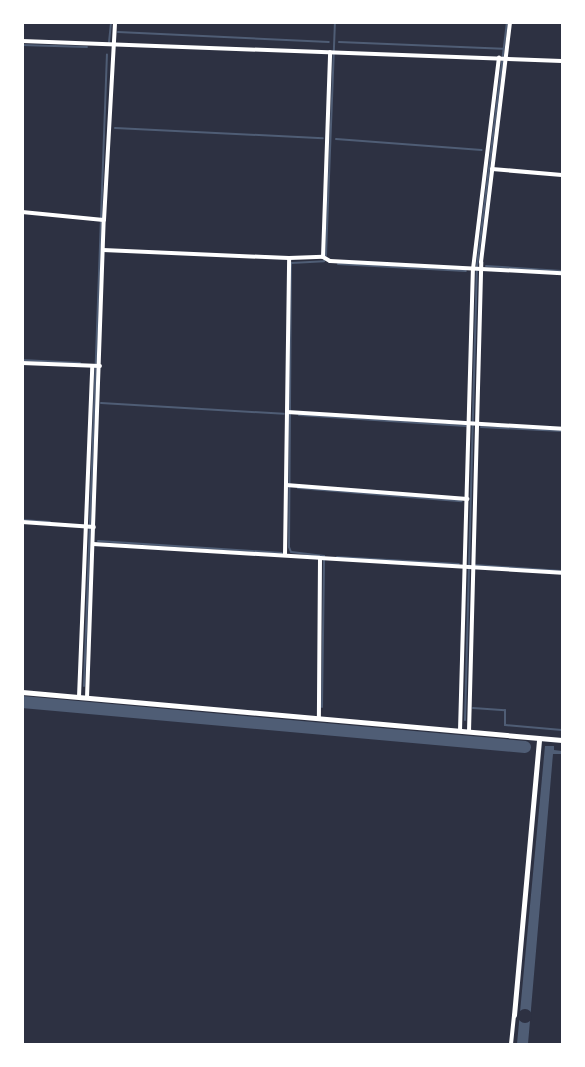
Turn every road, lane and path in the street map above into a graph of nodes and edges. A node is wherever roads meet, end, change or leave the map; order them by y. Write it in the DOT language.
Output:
graph roads {
  1 [pos="115,22"];
  2 [pos="510,22"];
  3 [pos="22,41"];
  4 [pos="114,45"];
  5 [pos="333,52"];
  6 [pos="502,59"];
  7 [pos="562,61"];
  8 [pos="492,170"];
  9 [pos="562,175"];
  10 [pos="22,212"];
  11 [pos="102,220"];
  12 [pos="103,250"];
  13 [pos="289,258"];
  14 [pos="325,258"];
  15 [pos="477,269"];
  16 [pos="562,273"];
  17 [pos="22,363"];
  18 [pos="96,367"];
  19 [pos="290,412"];
  20 [pos="473,423"];
  21 [pos="562,429"];
  22 [pos="289,485"];
  23 [pos="467,499"];
  24 [pos="22,522"];
  25 [pos="90,527"];
  26 [pos="94,544"];
  27 [pos="285,555"];
  28 [pos="322,559"];
  29 [pos="469,568"];
  30 [pos="562,573"];
  31 [pos="22,692"];
  32 [pos="79,697"];
  33 [pos="88,698"];
  34 [pos="319,718"];
  35 [pos="460,731"];
  36 [pos="469,732"];
  37 [pos="539,738"];
  38 [pos="562,740"];
  39 [pos="514,1015"];
  40 [pos="511,1044"];
  1 -- 4 [label="street"];
  2 -- 6 [label="street"];
  3 -- 4 [label="street"];
  4 -- 5 [label="street"];
  4 -- 11 [label="street"];
  5 -- 6 [label="street"];
  5 -- 14 [label="street"];
  6 -- 7 [label="street"];
  6 -- 8 [label="street"];
  6 -- 15 [label="street"];
  8 -- 9 [label="street"];
  8 -- 15 [label="street"];
  10 -- 11 [label="street"];
  11 -- 12 [label="street"];
  12 -- 13 [label="street"];
  12 -- 18 [label="street"];
  13 -- 14 [label="street"];
  13 -- 19 [label="street"];
  14 -- 15 [label="street"];
  15 -- 16 [label="street"];
  15 -- 20 [label="street"];
  15 -- 20 [label="street"];
  17 -- 18 [label="street"];
  18 -- 25 [label="street"];
  18 -- 25 [label="street"];
  19 -- 20 [label="street"];
  19 -- 22 [label="street"];
  20 -- 21 [label="street"];
  20 -- 23 [label="street"];
  20 -- 29 [label="street"];
  22 -- 23 [label="street"];
  22 -- 27 [label="street"];
  23 -- 29 [label="street"];
  24 -- 25 [label="street"];
  25 -- 26 [label="street"];
  25 -- 32 [label="street"];
  26 -- 27 [label="street"];
  26 -- 33 [label="street"];
  27 -- 28 [label="street"];
  28 -- 29 [label="street"];
  28 -- 34 [label="street"];
  29 -- 30 [label="street"];
  29 -- 35 [label="street"];
  29 -- 36 [label="street"];
  31 -- 32 [label="street"];
  32 -- 33 [label="street"];
  33 -- 34 [label="street"];
  34 -- 35 [label="street"];
  35 -- 36 [label="street"];
  36 -- 37 [label="street"];
  37 -- 38 [label="street"];
  37 -- 39 [label="street"];
  39 -- 40 [label="street"];
}
